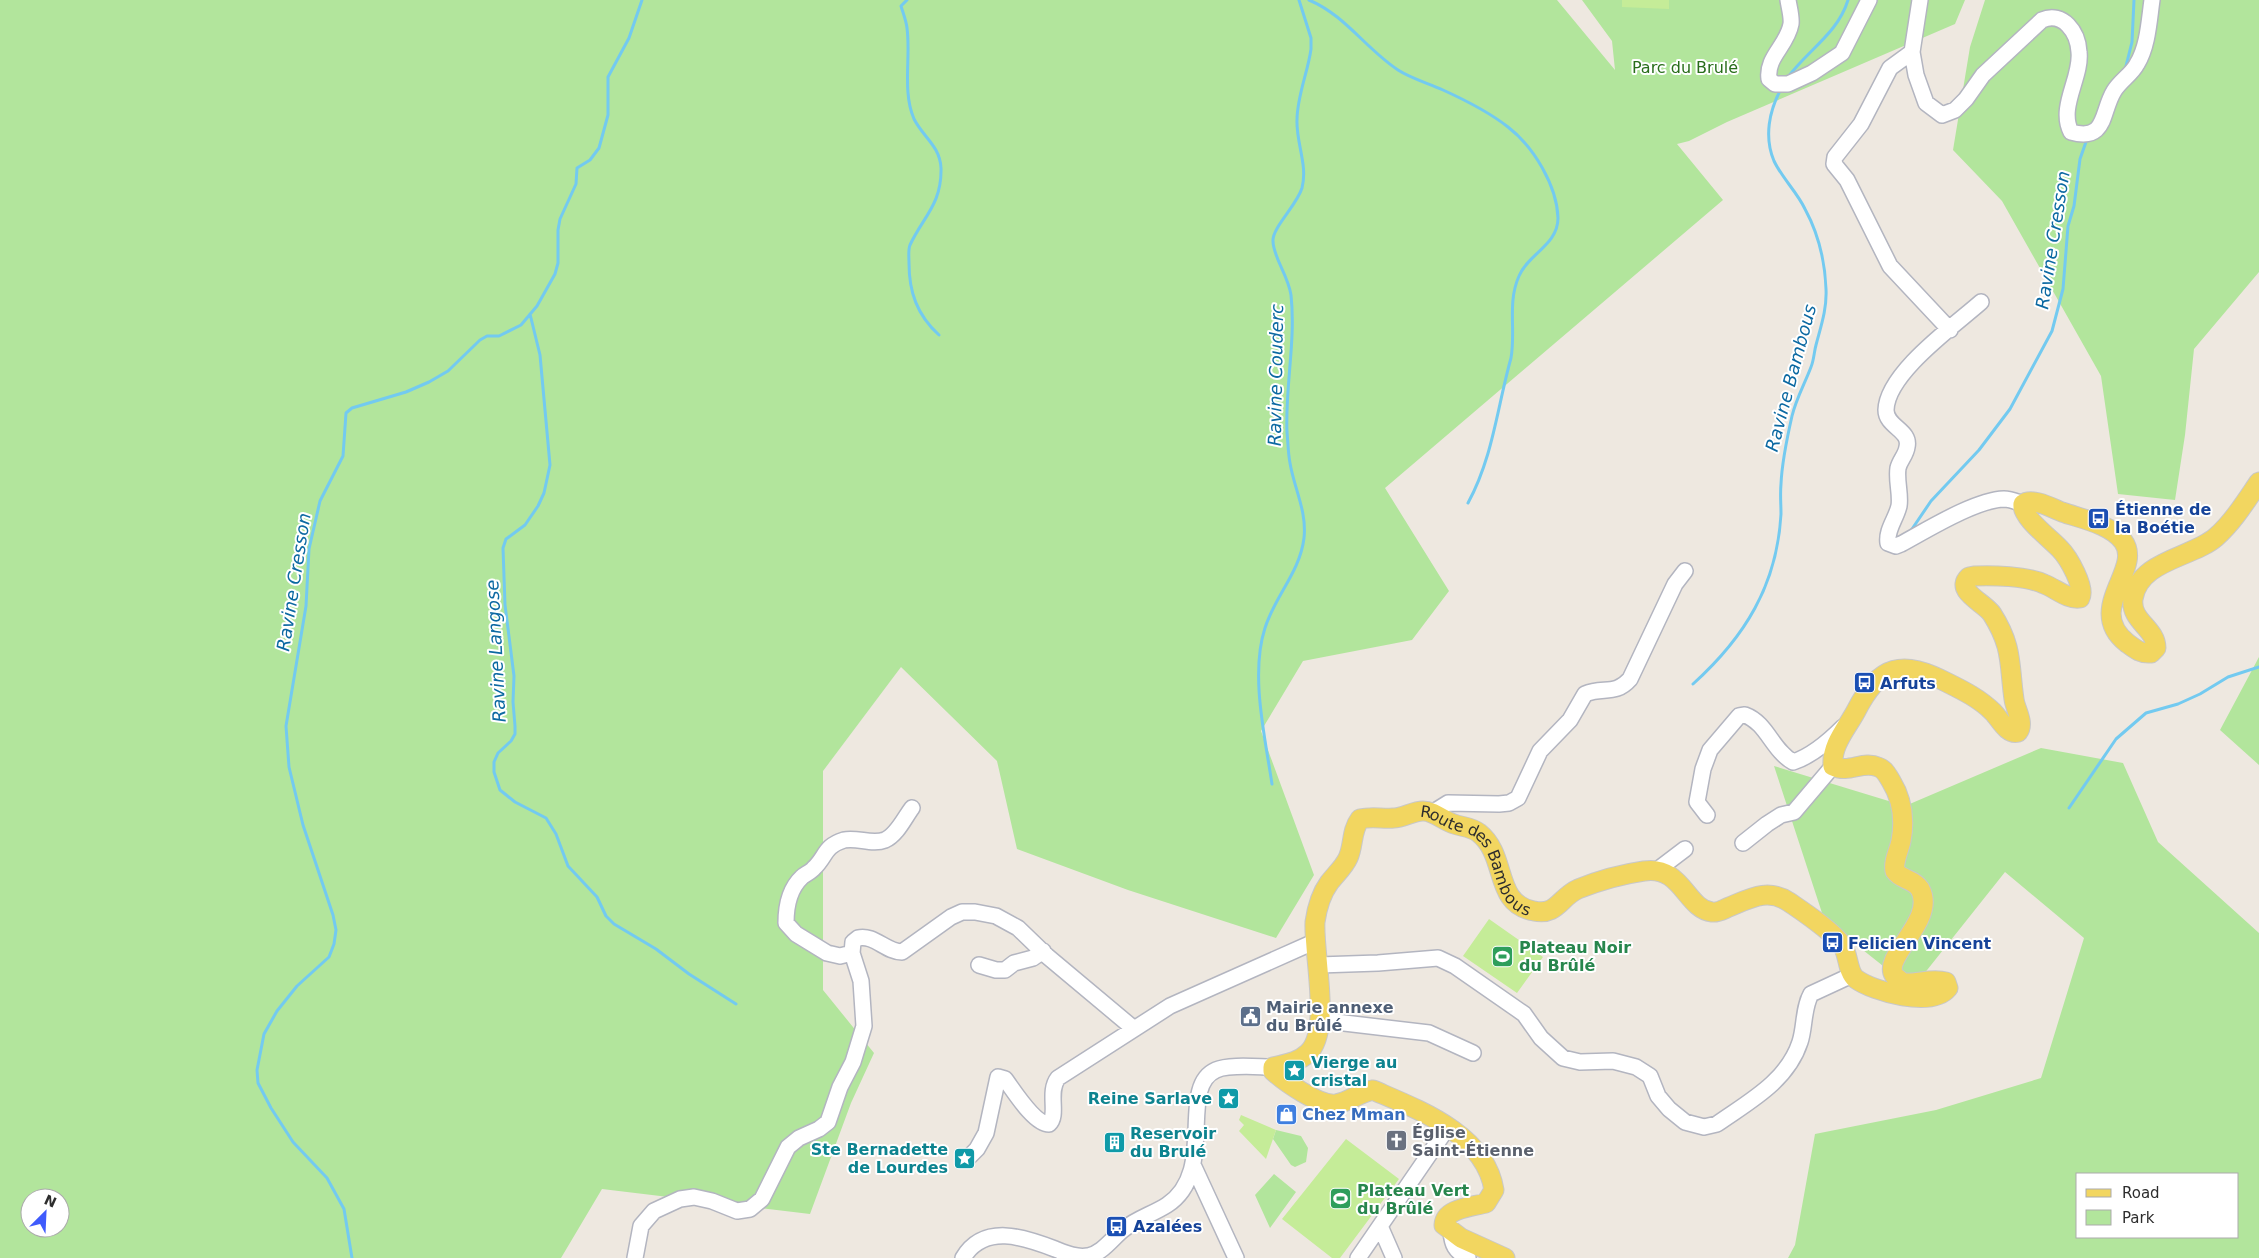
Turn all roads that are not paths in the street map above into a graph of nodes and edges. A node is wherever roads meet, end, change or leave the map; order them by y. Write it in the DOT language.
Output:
graph roads {
  1 [pos="1788,0"];
  2 [pos="1869,0"];
  3 [pos="1920,0"];
  4 [pos="2152,0"];
  5 [pos="1912,52"];
  6 [pos="1981,302"];
  7 [pos="1950,330"];
  8 [pos="2259,482"];
  9 [pos="2023,504"];
  10 [pos="1685,571"];
  11 [pos="1853,717"];
  12 [pos="1833,766"];
  13 [pos="912,808"];
  14 [pos="1432,813"];
  15 [pos="1707,815"];
  16 [pos="1743,843"];
  17 [pos="1685,849"];
  18 [pos="1656,871"];
  19 [pos="1316,941"];
  20 [pos="1042,952"];
  21 [pos="852,953"];
  22 [pos="979,965"];
  23 [pos="1319,965"];
  24 [pos="1852,975"];
  25 [pos="1319,1020"];
  26 [pos="1133,1028"];
  27 [pos="1473,1053"];
  28 [pos="1273,1067"];
  29 [pos="1448,1126"];
  30 [pos="967,1159"];
  31 [pos="1194,1166"];
  32 [pos="1380,1226"];
  33 [pos="1451,1232"];
  34 [pos="635,1258"];
  35 [pos="963,1258"];
  36 [pos="1236,1258"];
  37 [pos="1358,1258"];
  38 [pos="1394,1258"];
  39 [pos="1468,1258"];
  40 [pos="1505,1258"];
  1 -- 2 [label="street"];
  3 -- 5 [label="street"];
  4 -- 5 [label="street"];
  5 -- 7 [label="street"];
  6 -- 7 [label="street"];
  7 -- 9 [label="street"];
  8 -- 9 [label="main road"];
  9 -- 11 [label="main road"];
  10 -- 14 [label="street"];
  11 -- 12 [label="main road"];
  11 -- 15 [label="street"];
  12 -- 16 [label="street"];
  12 -- 24 [label="main road"];
  13 -- 21 [label="street"];
  14 -- 18 [label="main road, Route des Bambous"];
  14 -- 19 [label="main road, Route des Bambous"];
  17 -- 18 [label="street"];
  18 -- 24 [label="main road"];
  19 -- 23 [label="main road, Route des Bambous"];
  19 -- 26 [label="street"];
  20 -- 21 [label="street"];
  20 -- 22 [label="street"];
  20 -- 26 [label="street"];
  21 -- 34 [label="street"];
  23 -- 24 [label="street"];
  23 -- 25 [label="main road, Route des Bambous"];
  25 -- 27 [label="street"];
  25 -- 28 [label="main road, Route des Bambous"];
  26 -- 30 [label="street"];
  28 -- 29 [label="main road"];
  28 -- 31 [label="street"];
  29 -- 32 [label="street"];
  29 -- 33 [label="main road"];
  31 -- 35 [label="street"];
  31 -- 36 [label="street"];
  32 -- 37 [label="street"];
  32 -- 38 [label="street"];
  33 -- 39 [label="street"];
  33 -- 40 [label="main road"];
}
